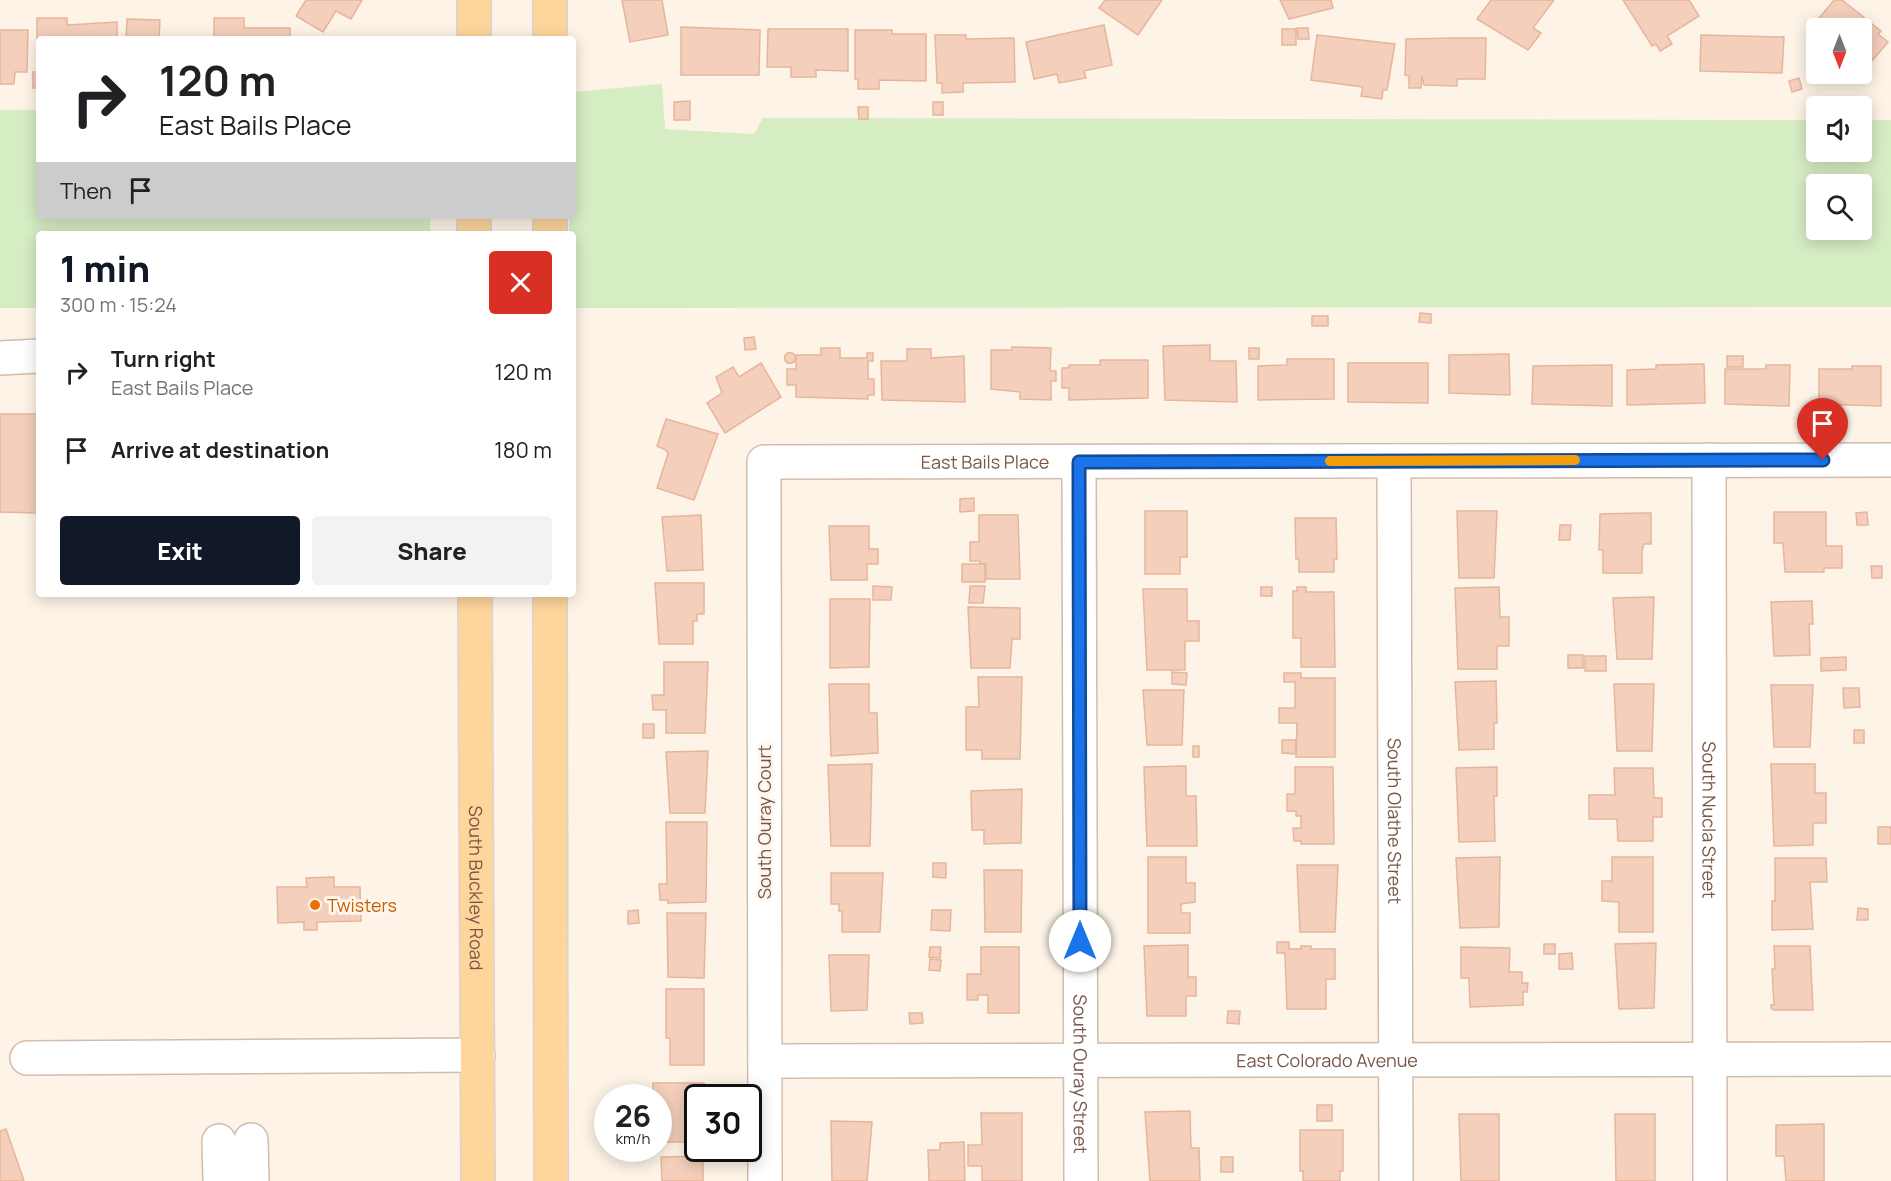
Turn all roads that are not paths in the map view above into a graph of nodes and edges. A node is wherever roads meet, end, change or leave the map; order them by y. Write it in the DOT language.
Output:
graph roads {
  1 [pos="474,0"];
  2 [pos="550,0"];
  3 [pos="474,36"];
  4 [pos="550,36"];
  5 [pos="36,356"];
  6 [pos="0,358"];
  7 [pos="1709,460"];
  8 [pos="1891,460"];
  9 [pos="1394,461"];
  10 [pos="764,462"];
  11 [pos="1079,462"];
  12 [pos="475,597"];
  13 [pos="550,597"];
  14 [pos="477,1055"];
  15 [pos="27,1058"];
  16 [pos="1710,1059"];
  17 [pos="1891,1059"];
  18 [pos="1395,1060"];
  19 [pos="765,1061"];
  20 [pos="1080,1061"];
  21 [pos="251,1140"];
  22 [pos="219,1141"];
  23 [pos="220,1181"];
  24 [pos="252,1181"];
  25 [pos="478,1181"];
  26 [pos="551,1181"];
  27 [pos="765,1181"];
  28 [pos="1081,1181"];
  29 [pos="1396,1181"];
  30 [pos="1710,1181"];
  1 -- 3 [label="main road"];
  2 -- 4 [label="main road"];
  5 -- 6 [label="street"];
  7 -- 8 [label="street, East Bails Place"];
  7 -- 9 [label="street, East Bails Place"];
  7 -- 16 [label="street, South Nucla Street"];
  9 -- 11 [label="street, East Bails Place"];
  9 -- 18 [label="street, South Olathe Street"];
  10 -- 11 [label="street, East Bails Place"];
  10 -- 19 [label="street, South Ouray Court"];
  11 -- 20 [label="street, South Ouray Street"];
  12 -- 14 [label="main road, South Buckley Road"];
  13 -- 26 [label="main road"];
  14 -- 15 [label="street"];
  14 -- 25 [label="main road, South Buckley Road"];
  16 -- 17 [label="street, East Colorado Avenue"];
  16 -- 18 [label="street, East Colorado Avenue"];
  16 -- 30 [label="street, South Nucla Street"];
  18 -- 20 [label="street, East Colorado Avenue"];
  18 -- 29 [label="street, South Olathe Street"];
  19 -- 20 [label="street, East Colorado Avenue"];
  19 -- 27 [label="street, South Ouray Court"];
  20 -- 28 [label="street, South Ouray Street"];
  21 -- 24 [label="street"];
  22 -- 23 [label="street"];
}
